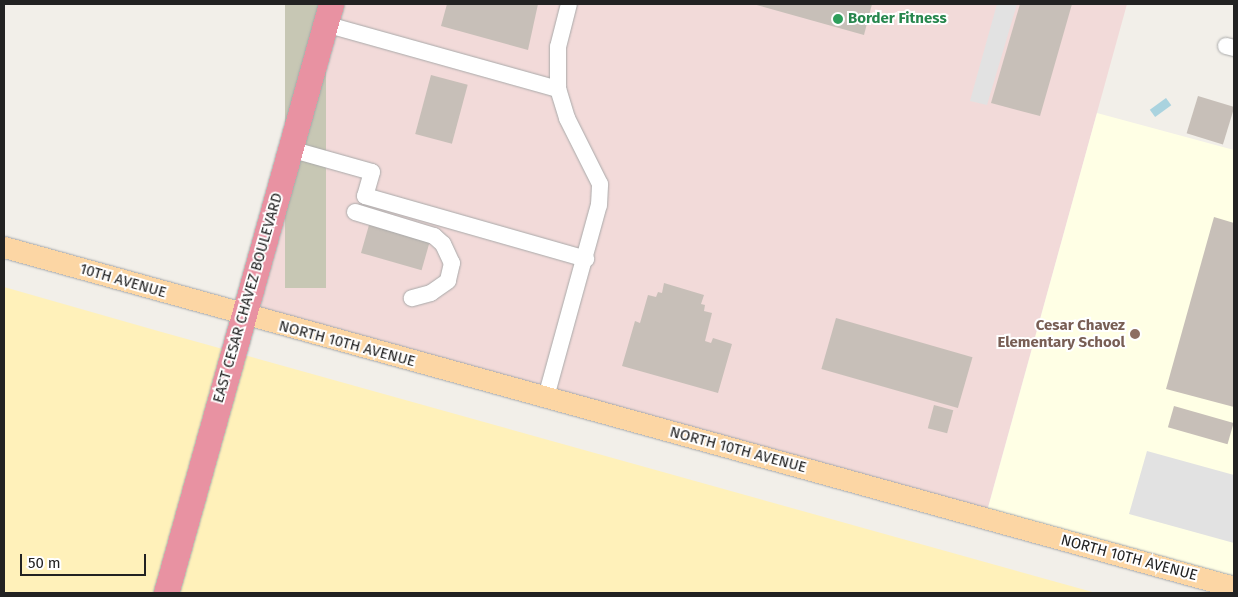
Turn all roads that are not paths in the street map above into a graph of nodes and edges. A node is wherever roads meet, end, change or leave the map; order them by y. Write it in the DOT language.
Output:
graph roads {
  1 [pos="569,4"];
  2 [pos="328,14"];
  3 [pos="558,89"];
  4 [pos="290,148"];
  5 [pos="355,212"];
  6 [pos="4,248"];
  7 [pos="586,259"];
  8 [pos="412,298"];
  9 [pos="242,315"];
  10 [pos="546,397"];
  11 [pos="1234,587"];
  12 [pos="166,593"];
  1 -- 3 [label="lane"];
  2 -- 3 [label="lane"];
  2 -- 4 [label="highway, EAST CESAR CHAVEZ BOULEVARD"];
  3 -- 7 [label="lane"];
  4 -- 7 [label="lane"];
  4 -- 9 [label="highway, EAST CESAR CHAVEZ BOULEVARD"];
  5 -- 8 [label="lane"];
  6 -- 9 [label="main road, 10TH AVENUE"];
  7 -- 10 [label="lane"];
  9 -- 10 [label="main road, NORTH 10TH AVENUE"];
  9 -- 12 [label="highway, EAST CESAR CHAVEZ BOULEVARD"];
  10 -- 11 [label="main road, NORTH 10TH AVENUE"];
}
